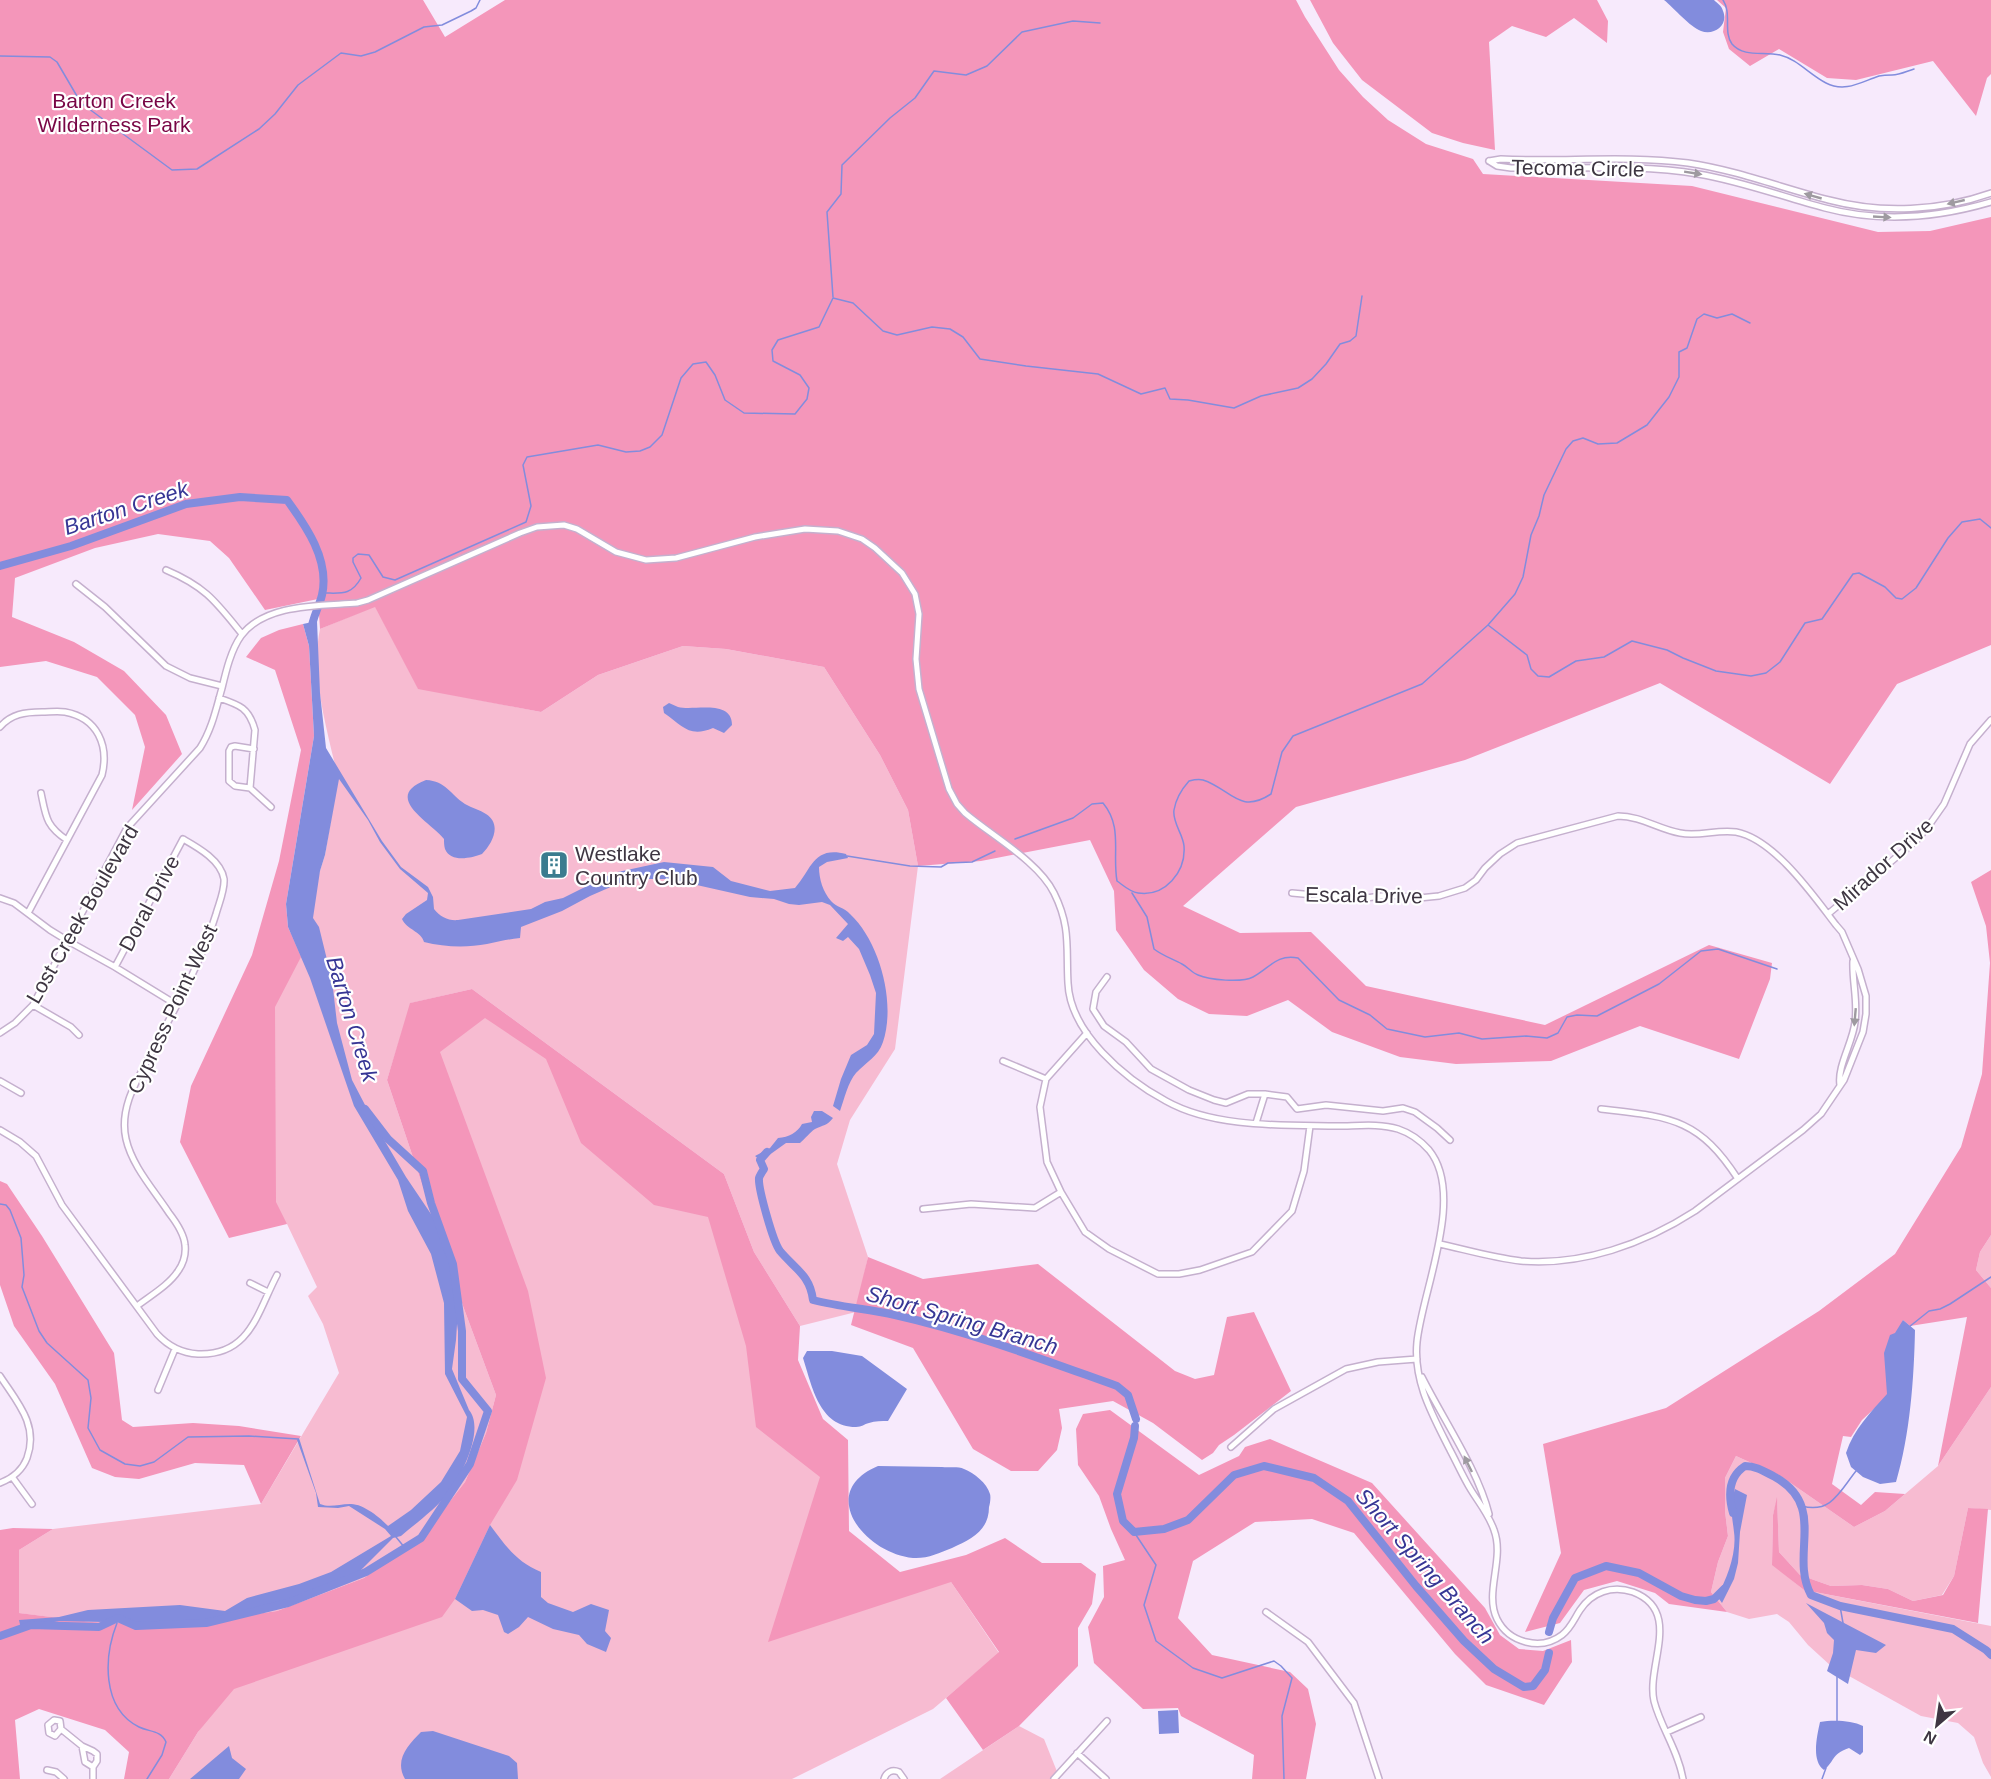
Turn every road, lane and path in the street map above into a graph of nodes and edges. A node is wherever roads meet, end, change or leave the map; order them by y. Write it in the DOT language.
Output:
graph roads {
  1 [pos="1657,161"];
  2 [pos="1665,161"];
  3 [pos="1657,170"];
  4 [pos="1665,170"];
  5 [pos="1782,187"];
  6 [pos="1791,189"];
  7 [pos="1991,192"];
  8 [pos="1780,195"];
  9 [pos="1789,198"];
  10 [pos="1991,202"];
  11 [pos="1912,208"];
  12 [pos="1920,208"];
  13 [pos="1921,216"];
  14 [pos="1912,217"];
  15 [pos="166,570"];
  16 [pos="76,584"];
  17 [pos="242,634"];
  18 [pos="222,686"];
  19 [pos="219,698"];
  20 [pos="1991,720"];
  21 [pos="0,727"];
  22 [pos="254,749"];
  23 [pos="250,788"];
  24 [pos="41,793"];
  25 [pos="271,807"];
  26 [pos="183,839"];
  27 [pos="68,840"];
  28 [pos="1292,893"];
  29 [pos="0,898"];
  30 [pos="28,913"];
  31 [pos="1828,914"];
  32 [pos="68,941"];
  33 [pos="1853,959"];
  34 [pos="115,967"];
  35 [pos="1107,977"];
  36 [pos="33,1005"];
  37 [pos="177,1005"];
  38 [pos="0,1032"];
  39 [pos="1087,1033"];
  40 [pos="79,1035"];
  41 [pos="1003,1060"];
  42 [pos="1046,1079"];
  43 [pos="0,1081"];
  44 [pos="1840,1085"];
  45 [pos="21,1093"];
  46 [pos="1265,1094"];
  47 [pos="1601,1109"];
  48 [pos="1256,1123"];
  49 [pos="1310,1126"];
  50 [pos="0,1130"];
  51 [pos="1450,1140"];
  52 [pos="1738,1179"];
  53 [pos="1061,1192"];
  54 [pos="923,1209"];
  55 [pos="1440,1244"];
  56 [pos="277,1275"];
  57 [pos="250,1283"];
  58 [pos="268,1292"];
  59 [pos="137,1306"];
  60 [pos="175,1349"];
  61 [pos="1417,1359"];
  62 [pos="1419,1370"];
  63 [pos="0,1376"];
  64 [pos="158,1390"];
  65 [pos="1443,1417"];
  66 [pos="1436,1421"];
  67 [pos="1232,1447"];
  68 [pos="13,1478"];
  69 [pos="0,1483"];
  70 [pos="32,1504"];
  71 [pos="1490,1518"];
  72 [pos="1266,1612"];
  73 [pos="1701,1717"];
  74 [pos="1107,1721"];
  75 [pos="61,1730"];
  76 [pos="1667,1732"];
  77 [pos="82,1746"];
  78 [pos="1077,1753"];
  79 [pos="93,1767"];
  80 [pos="47,1770"];
  81 [pos="64,1779"];
  82 [pos="93,1779"];
  83 [pos="885,1779"];
  84 [pos="904,1779"];
  85 [pos="1054,1779"];
  86 [pos="1106,1779"];
  87 [pos="1379,1779"];
  88 [pos="1683,1779"];
  1 -- 2 [label="street, Tecoma Circle"];
  1 -- 3 [label="street"];
  1 -- 3 [label="street, Tecoma Circle"];
  2 -- 4 [label="street"];
  2 -- 5 [label="street, Tecoma Circle"];
  3 -- 4 [label="street, Tecoma Circle"];
  4 -- 8 [label="street, Tecoma Circle, one-way"];
  5 -- 6 [label="street, Tecoma Circle"];
  5 -- 8 [label="street"];
  6 -- 9 [label="street"];
  11 -- 6 [label="street, Tecoma Circle, one-way"];
  7 -- 12 [label="street, Tecoma Circle, one-way"];
  8 -- 9 [label="street, Tecoma Circle"];
  9 -- 14 [label="street, Tecoma Circle, one-way"];
  10 -- 13 [label="street, Tecoma Circle"];
  11 -- 12 [label="street, Tecoma Circle"];
  11 -- 14 [label="street"];
  12 -- 13 [label="street"];
  13 -- 14 [label="street, Tecoma Circle"];
  15 -- 17 [label="street"];
  16 -- 18 [label="street"];
  17 -- 18 [label="street, Lost Creek Boulevard"];
  17 -- 39 [label="street"];
  18 -- 19 [label="street, Lost Creek Boulevard"];
  19 -- 22 [label="street"];
  19 -- 32 [label="street, Lost Creek Boulevard"];
  20 -- 31 [label="street, Mirador Drive"];
  21 -- 27 [label="street"];
  22 -- 23 [label="street"];
  22 -- 23 [label="street"];
  23 -- 25 [label="street"];
  24 -- 27 [label="street"];
  26 -- 34 [label="street, Doral Drive"];
  26 -- 37 [label="street, Cypress Point West"];
  27 -- 30 [label="street"];
  28 -- 31 [label="street, Escala Drive"];
  29 -- 30 [label="street"];
  30 -- 32 [label="street"];
  31 -- 33 [label="street, Escala Drive"];
  32 -- 34 [label="street"];
  32 -- 36 [label="street, Lost Creek Boulevard"];
  33 -- 44 [label="street, Escala Drive, one-way"];
  33 -- 44 [label="street, Escala Drive"];
  34 -- 37 [label="street"];
  35 -- 46 [label="street"];
  36 -- 38 [label="street, Lost Creek Boulevard"];
  36 -- 40 [label="street"];
  37 -- 59 [label="street, Cypress Point West"];
  39 -- 42 [label="street"];
  39 -- 48 [label="street"];
  41 -- 42 [label="street"];
  42 -- 53 [label="street"];
  43 -- 45 [label="street"];
  44 -- 52 [label="street, Escala Drive"];
  46 -- 48 [label="street"];
  46 -- 51 [label="street"];
  47 -- 52 [label="street"];
  48 -- 49 [label="street"];
  49 -- 53 [label="street"];
  49 -- 55 [label="street"];
  50 -- 59 [label="street"];
  52 -- 55 [label="street, Escala Drive"];
  53 -- 54 [label="street"];
  55 -- 61 [label="street"];
  56 -- 58 [label="street"];
  57 -- 58 [label="street"];
  58 -- 60 [label="street"];
  59 -- 60 [label="street"];
  60 -- 64 [label="street"];
  61 -- 62 [label="street"];
  61 -- 67 [label="street"];
  62 -- 65 [label="street"];
  62 -- 66 [label="street"];
  63 -- 68 [label="street"];
  65 -- 66 [label="street"];
  71 -- 65 [label="street, one-way"];
  66 -- 71 [label="street"];
  68 -- 69 [label="street"];
  68 -- 70 [label="street"];
  71 -- 76 [label="street"];
  72 -- 87 [label="street"];
  73 -- 76 [label="street"];
  74 -- 78 [label="street"];
  75 -- 77 [label="street"];
  76 -- 88 [label="street"];
  77 -- 79 [label="street"];
  77 -- 79 [label="street"];
  78 -- 85 [label="street"];
  78 -- 86 [label="street"];
  79 -- 82 [label="street"];
  80 -- 81 [label="street"];
  83 -- 84 [label="street"];
}
